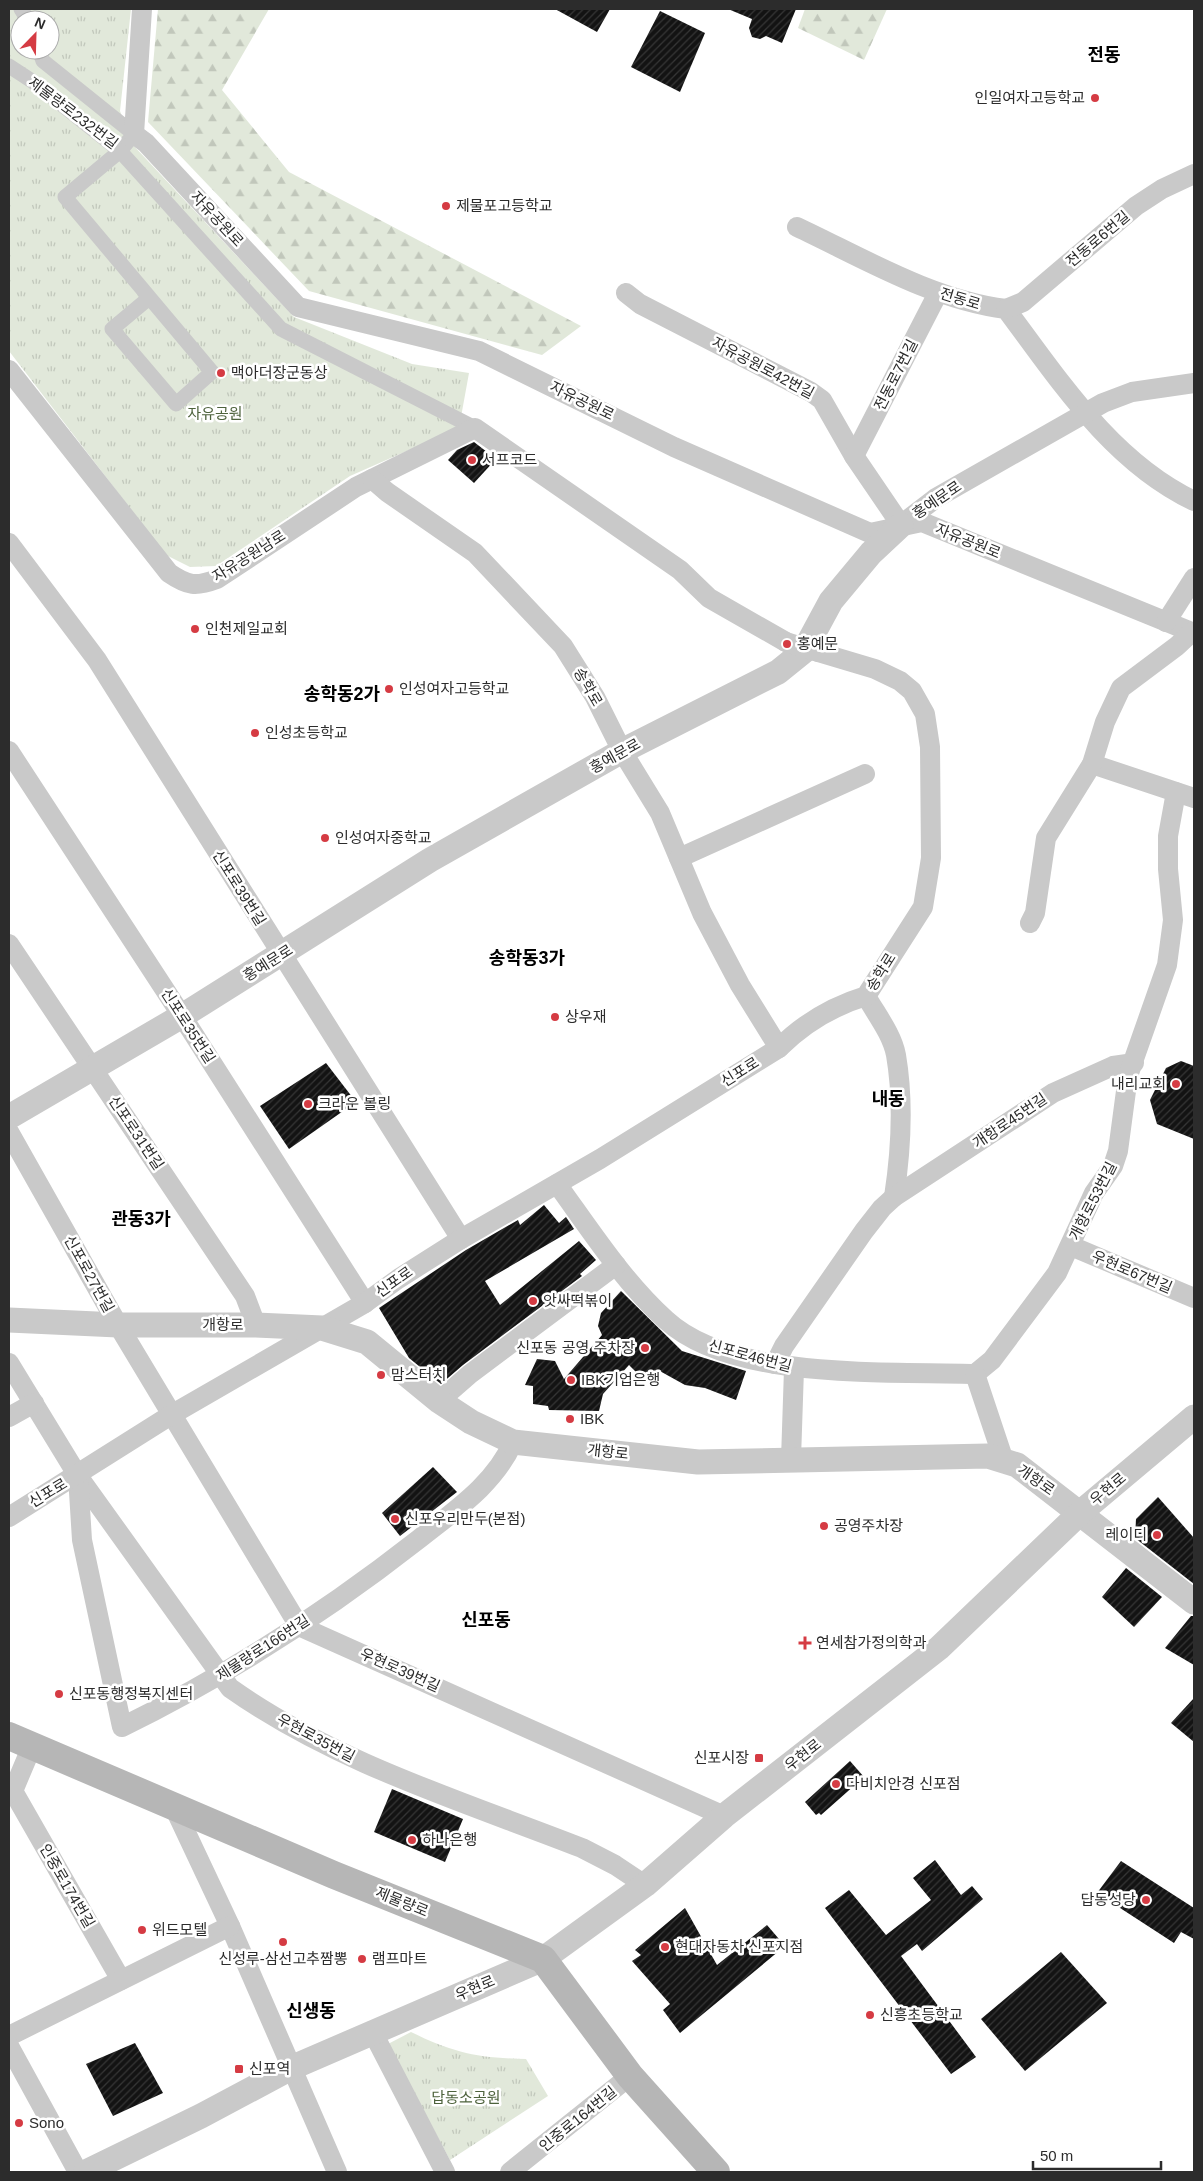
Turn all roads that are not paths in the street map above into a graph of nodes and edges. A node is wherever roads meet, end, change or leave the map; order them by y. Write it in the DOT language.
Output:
graph roads {
  1 [pos="142,9"];
  2 [pos="43,60"];
  3 [pos="9,66"];
  4 [pos="134,134"];
  5 [pos="120,151"];
  6 [pos="1194,174"];
  7 [pos="797,227"];
  8 [pos="938,293"];
  9 [pos="626,294"];
  10 [pos="149,298"];
  11 [pos="1006,309"];
  12 [pos="9,370"];
  13 [pos="1194,384"];
  14 [pos="1086,413"];
  15 [pos="475,428"];
  16 [pos="854,456"];
  17 [pos="372,478"];
  18 [pos="1194,501"];
  19 [pos="901,525"];
  20 [pos="9,543"];
  21 [pos="1194,578"];
  22 [pos="1166,622"];
  23 [pos="1193,633"];
  24 [pos="9,751"];
  25 [pos="622,751"];
  26 [pos="1092,764"];
  27 [pos="865,774"];
  28 [pos="1185,795"];
  29 [pos="678,858"];
  30 [pos="1030,923"];
  31 [pos="9,944"];
  32 [pos="281,954"];
  33 [pos="866,996"];
  34 [pos="182,1016"];
  35 [pos="779,1048"];
  36 [pos="1134,1063"];
  37 [pos="92,1067"];
  38 [pos="9,1117"];
  39 [pos="9,1132"];
  40 [pos="557,1184"];
  41 [pos="894,1197"];
  42 [pos="460,1239"];
  43 [pos="1071,1246"];
  44 [pos="616,1265"];
  45 [pos="1194,1298"];
  46 [pos="365,1302"];
  47 [pos="9,1320"];
  48 [pos="118,1325"];
  49 [pos="256,1325"];
  50 [pos="322,1328"];
  51 [pos="9,1364"];
  52 [pos="784,1366"];
  53 [pos="975,1374"];
  54 [pos="439,1400"];
  55 [pos="34,1403"];
  56 [pos="171,1415"];
  57 [pos="9,1417"];
  58 [pos="1191,1426"];
  59 [pos="513,1442"];
  60 [pos="792,1459"];
  61 [pos="1004,1461"];
  62 [pos="78,1476"];
  63 [pos="1080,1512"];
  64 [pos="9,1517"];
  65 [pos="1194,1602"];
  66 [pos="299,1626"];
  67 [pos="221,1676"];
  68 [pos="20,1741"];
  69 [pos="11,1792"];
  70 [pos="173,1805"];
  71 [pos="724,1816"];
  72 [pos="645,1885"];
  73 [pos="230,1926"];
  74 [pos="543,1960"];
  75 [pos="121,1980"];
  76 [pos="372,2032"];
  77 [pos="9,2036"];
  78 [pos="9,2046"];
  79 [pos="291,2068"];
  80 [pos="630,2076"];
  81 [pos="523,2169"];
  82 [pos="78,2172"];
  83 [pos="86,2172"];
  84 [pos="337,2172"];
  85 [pos="445,2172"];
  86 [pos="716,2172"];
  1 -- 4 [label="street"];
  2 -- 4 [label="street"];
  3 -- 5 [label="street, 제물량로232번길"];
  4 -- 5 [label="street, 제물량로232번길"];
  4 -- 19 [label="street, 자유공원로"];
  5 -- 10 [label="street"];
  5 -- 15 [label="street"];
  6 -- 11 [label="street, 전동로6번길"];
  7 -- 8 [label="street, 전동로"];
  8 -- 11 [label="street, 전동로"];
  8 -- 16 [label="street, 전동로7번길"];
  9 -- 16 [label="street, 자유공원로42번길"];
  10 -- 10 [label="street"];
  11 -- 14 [label="street"];
  12 -- 17 [label="street, 자유공원남로"];
  13 -- 14 [label="street, 홍예문로"];
  14 -- 18 [label="street"];
  14 -- 19 [label="street, 홍예문로"];
  15 -- 17 [label="street, 자유공원남로"];
  15 -- 33 [label="street, 송학로, bridge"];
  16 -- 19 [label="street, 자유공원로42번길"];
  17 -- 25 [label="street, 송학로"];
  19 -- 22 [label="street, 자유공원로"];
  19 -- 25 [label="street, 홍예문로"];
  20 -- 32 [label="street, 신포로39번길"];
  21 -- 22 [label="street"];
  22 -- 23 [label="street, 자유공원로"];
  23 -- 26 [label="street"];
  24 -- 34 [label="street, 신포로35번길"];
  25 -- 29 [label="street, 송학로"];
  25 -- 32 [label="street, 홍예문로"];
  26 -- 28 [label="street"];
  26 -- 30 [label="street"];
  27 -- 29 [label="street"];
  28 -- 36 [label="street, 개항로53번길"];
  29 -- 35 [label="street, 송학로"];
  31 -- 37 [label="street, 신포로31번길"];
  32 -- 34 [label="street, 홍예문로"];
  32 -- 42 [label="street, 신포로39번길"];
  33 -- 35 [label="street, 송학로"];
  33 -- 41 [label="street"];
  34 -- 37 [label="street, 홍예문로"];
  34 -- 46 [label="street, 신포로35번길"];
  35 -- 40 [label="street, 신포로"];
  36 -- 41 [label="street, 개항로45번길"];
  36 -- 43 [label="street, 개항로53번길"];
  37 -- 38 [label="street, 홍예문로"];
  37 -- 49 [label="street, 신포로31번길"];
  39 -- 48 [label="street, 신포로27번길"];
  40 -- 42 [label="street, 신포로"];
  40 -- 44 [label="street, 신포로46번길"];
  41 -- 52 [label="street, 개항로45번길"];
  42 -- 46 [label="street, 신포로"];
  43 -- 45 [label="street, 우현로67번길"];
  43 -- 53 [label="street, 개항로53번길"];
  44 -- 52 [label="street, 신포로46번길"];
  44 -- 54 [label="street"];
  46 -- 50 [label="street, 신포로"];
  47 -- 48 [label="street, 개항로"];
  48 -- 49 [label="street, 개항로"];
  48 -- 56 [label="street, 신포로27번길"];
  49 -- 50 [label="street, 개항로"];
  50 -- 54 [label="street, 개항로"];
  50 -- 56 [label="street, 신포로"];
  51 -- 55 [label="street, 우현로35번길"];
  52 -- 53 [label="street, 신포로46번길"];
  52 -- 60 [label="street, 개항로45번길"];
  53 -- 61 [label="street"];
  54 -- 59 [label="street, 개항로"];
  55 -- 57 [label="street"];
  55 -- 62 [label="street, 우현로35번길"];
  56 -- 62 [label="street, 신포로"];
  56 -- 66 [label="street"];
  58 -- 63 [label="street, 우현로"];
  59 -- 60 [label="street, 개항로"];
  59 -- 66 [label="street, 제물량로166번길"];
  60 -- 61 [label="street, 개항로"];
  61 -- 63 [label="street, 개항로"];
  62 -- 64 [label="street, 신포로"];
  62 -- 67 [label="street, 우현로35번길"];
  62 -- 67 [label="street, 제물량로166번길"];
  63 -- 65 [label="street, 개항로"];
  63 -- 71 [label="street, 우현로"];
  66 -- 67 [label="street, 제물량로166번길"];
  66 -- 71 [label="street, 우현로39번길"];
  67 -- 72 [label="street, 우현로35번길"];
  68 -- 69 [label="street"];
  68 -- 70 [label="main road, 제물량로"];
  69 -- 75 [label="street, 인중로174번길"];
  70 -- 73 [label="street"];
  70 -- 74 [label="main road, 제물량로"];
  71 -- 72 [label="street, 우현로"];
  72 -- 74 [label="street, 우현로"];
  73 -- 75 [label="street"];
  73 -- 79 [label="street"];
  74 -- 76 [label="street, 우현로"];
  74 -- 80 [label="main road"];
  75 -- 77 [label="street"];
  76 -- 79 [label="street, 우현로"];
  76 -- 85 [label="street"];
  78 -- 82 [label="street"];
  79 -- 83 [label="street, 우현로"];
  79 -- 84 [label="street"];
  80 -- 81 [label="street, 인중로164번길"];
  80 -- 86 [label="main road"];
}
